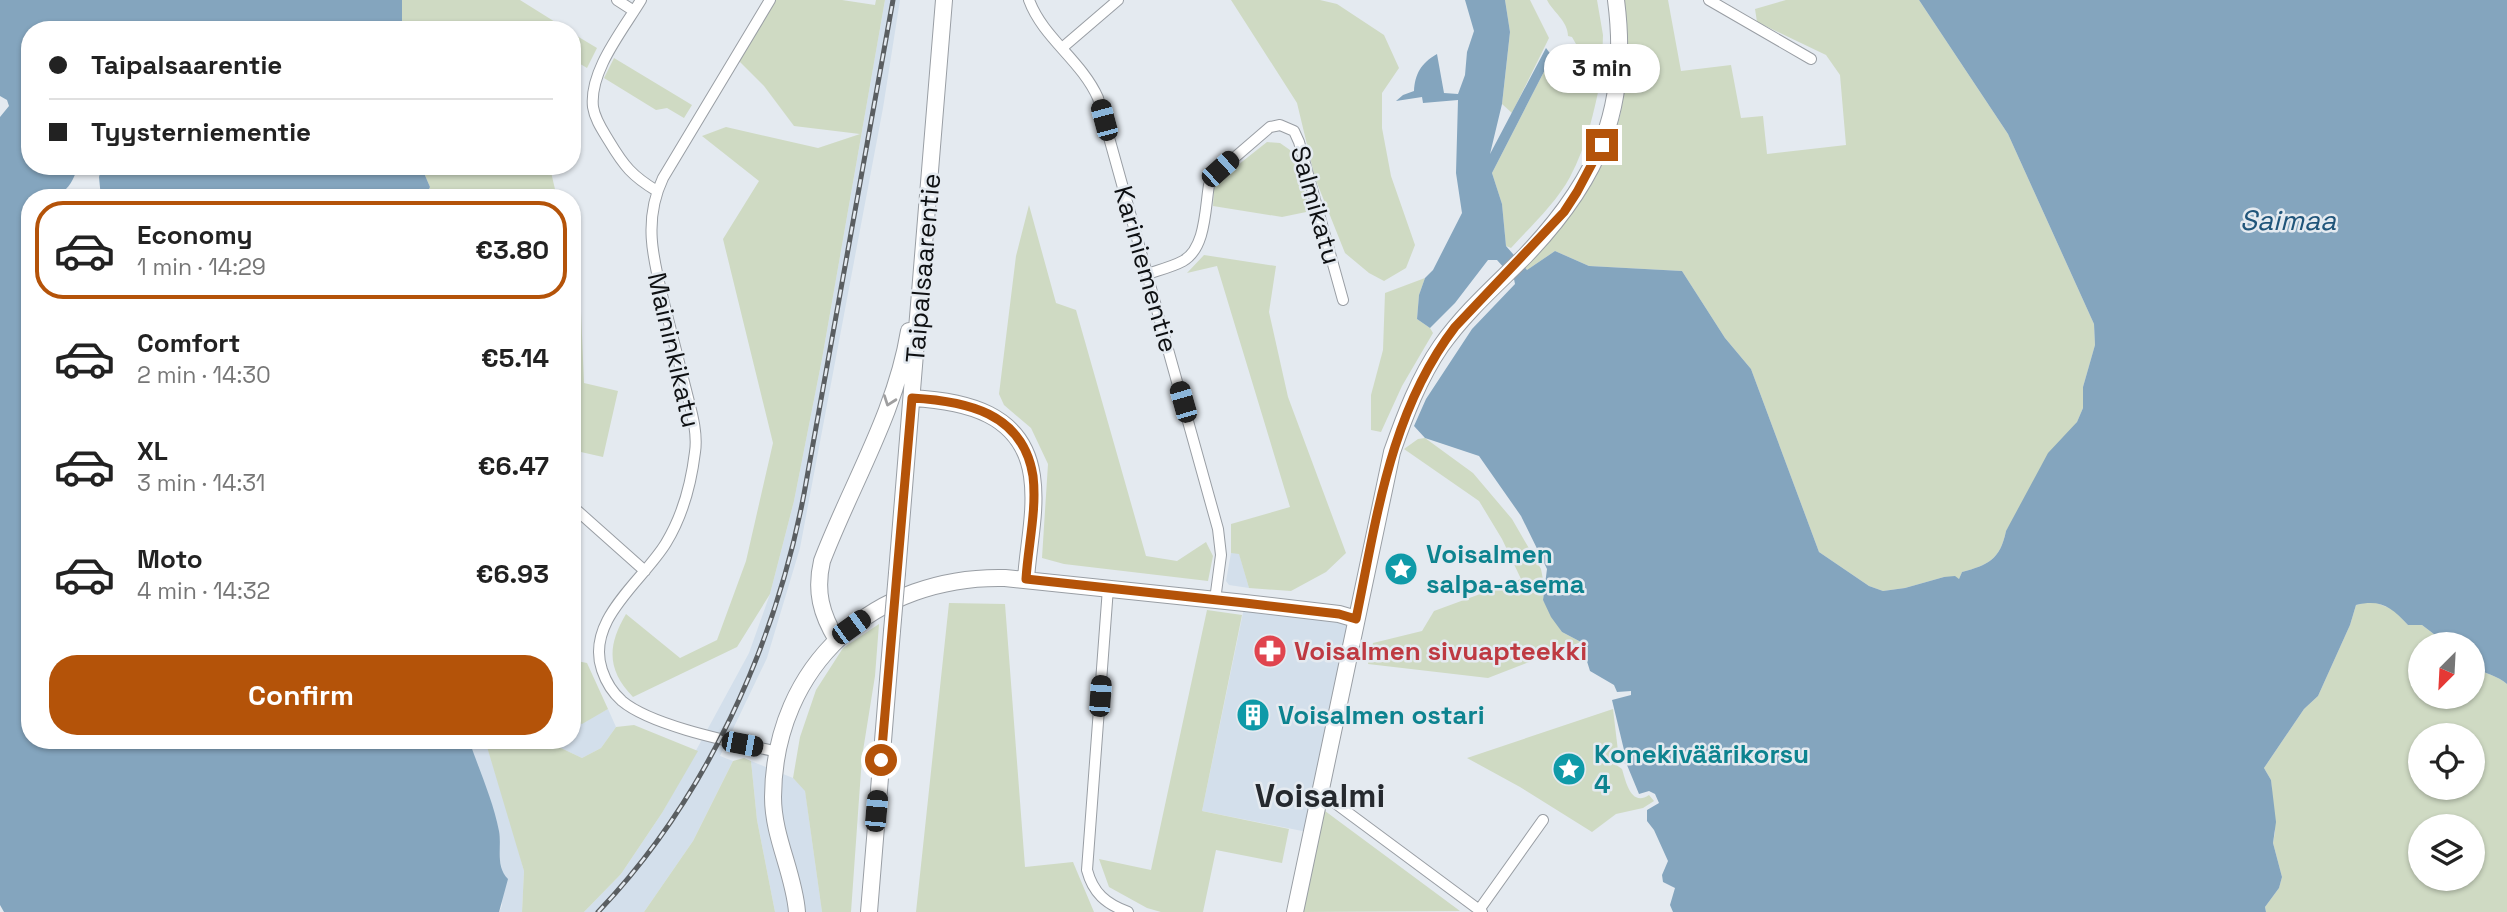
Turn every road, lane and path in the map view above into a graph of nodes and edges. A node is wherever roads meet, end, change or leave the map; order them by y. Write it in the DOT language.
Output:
graph roads {
  1 [pos="617,0"];
  2 [pos="640,0"];
  3 [pos="770,0"];
  4 [pos="944,0"];
  5 [pos="1029,0"];
  6 [pos="1118,0"];
  7 [pos="1616,0"];
  8 [pos="1709,0"];
  9 [pos="634,11"];
  10 [pos="1062,47"];
  11 [pos="1811,58"];
  12 [pos="657,191"];
  13 [pos="928,215"];
  14 [pos="1147,274"];
  15 [pos="1343,300"];
  16 [pos="912,398"];
  17 [pos="581,514"];
  18 [pos="645,571"];
  19 [pos="1026,579"];
  20 [pos="1108,588"];
  21 [pos="1215,600"];
  22 [pos="1356,619"];
  23 [pos="837,640"];
  24 [pos="778,752"];
  25 [pos="1320,796"];
  26 [pos="1543,820"];
  27 [pos="1481,911"];
  28 [pos="797,912"];
  29 [pos="869,912"];
  30 [pos="1128,912"];
  31 [pos="1295,912"];
  1 -- 9 [label="street"];
  2 -- 9 [label="street"];
  3 -- 12 [label="street, Maininkikatu"];
  4 -- 13 [label="street, Taipalsaarentie"];
  5 -- 10 [label="street, Kariniementie"];
  6 -- 10 [label="street"];
  7 -- 22 [label="street"];
  8 -- 11 [label="street"];
  9 -- 12 [label="street"];
  10 -- 14 [label="street, Kariniementie"];
  12 -- 18 [label="street, Maininkikatu"];
  13 -- 16 [label="street, Taipalsaarentie"];
  13 -- 23 [label="street, one-way"];
  14 -- 15 [label="street, Salmikatu"];
  14 -- 21 [label="street, Kariniementie"];
  16 -- 19 [label="street"];
  16 -- 29 [label="street, Taipalsaarentie, bridge"];
  17 -- 18 [label="street"];
  18 -- 24 [label="street, Maininkikatu"];
  19 -- 20 [label="street"];
  19 -- 23 [label="street"];
  20 -- 21 [label="street"];
  20 -- 30 [label="street"];
  21 -- 22 [label="street"];
  22 -- 25 [label="street"];
  23 -- 24 [label="street"];
  24 -- 28 [label="street"];
  25 -- 27 [label="street"];
  25 -- 31 [label="street"];
  26 -- 27 [label="street"];
}
